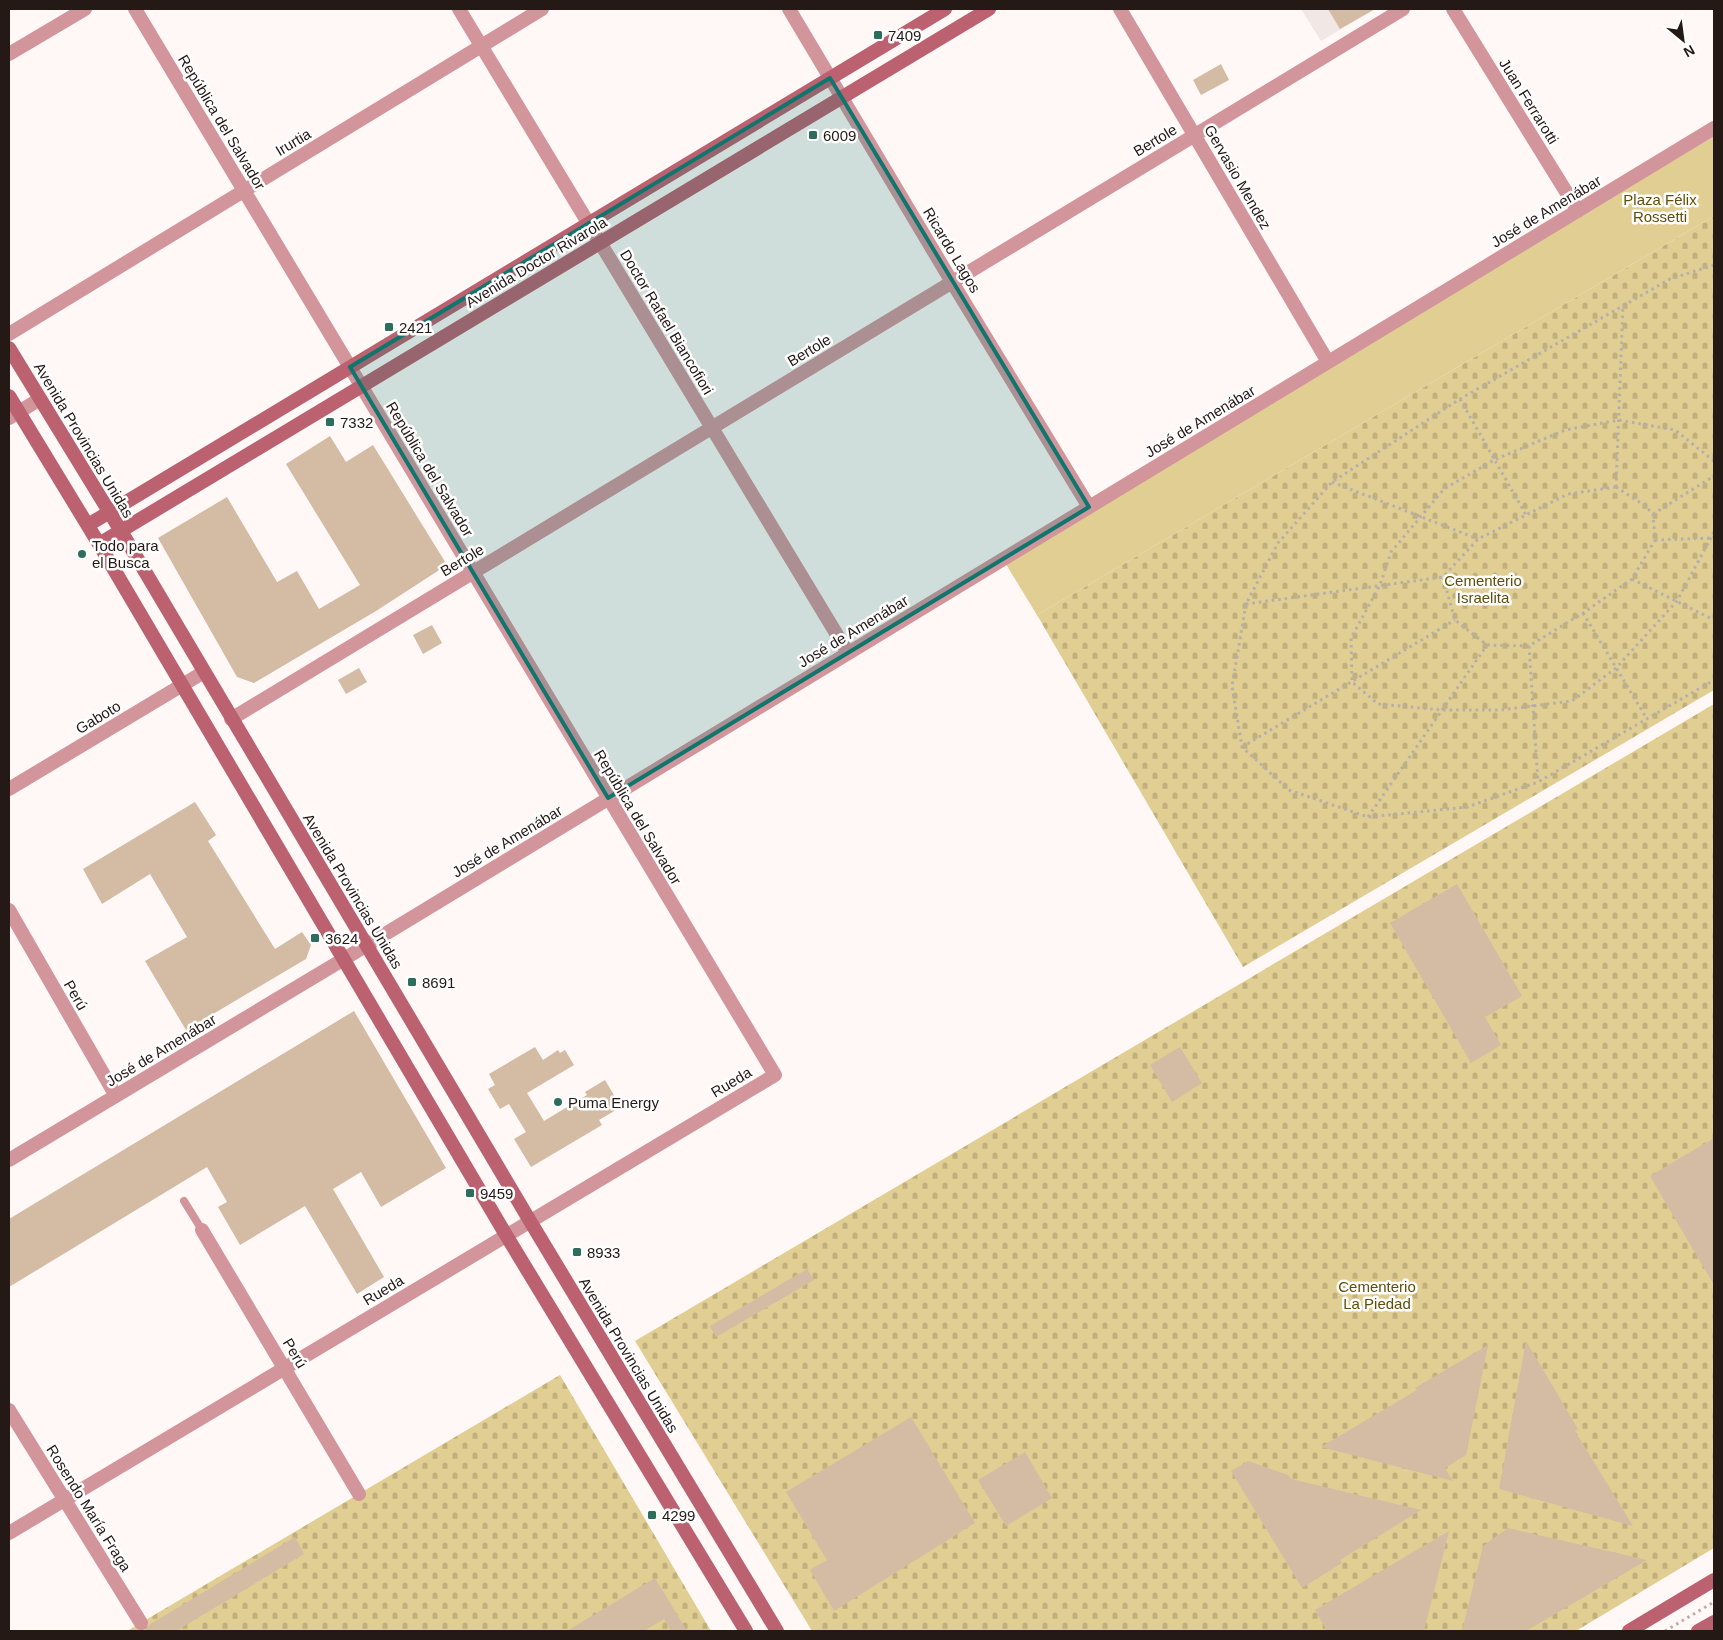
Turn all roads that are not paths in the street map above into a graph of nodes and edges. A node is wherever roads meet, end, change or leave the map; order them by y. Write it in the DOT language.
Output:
graph roads {
  1 [pos="85,9"];
  2 [pos="135,9"];
  3 [pos="459,9"];
  4 [pos="542,9"];
  5 [pos="789,9"];
  6 [pos="946,9"];
  7 [pos="989,9"];
  8 [pos="1120,9"];
  9 [pos="1403,9"];
  10 [pos="1453,9"];
  11 [pos="481,46"];
  12 [pos="9,54"];
  13 [pos="830,78"];
  14 [pos="842,97"];
  15 [pos="1714,128"];
  16 [pos="1194,136"];
  17 [pos="244,191"];
  18 [pos="1578,211"];
  19 [pos="589,224"];
  20 [pos="600,243"];
  21 [pos="952,282"];
  22 [pos="9,334"];
  23 [pos="9,348"];
  24 [pos="1328,362"];
  25 [pos="350,367"];
  26 [pos="361,386"];
  27 [pos="9,396"];
  28 [pos="40,399"];
  29 [pos="14,415"];
  30 [pos="712,428"];
  31 [pos="1089,507"];
  32 [pos="109,513"];
  33 [pos="88,525"];
  34 [pos="120,531"];
  35 [pos="99,544"];
  36 [pos="473,573"];
  37 [pos="848,653"];
  38 [pos="204,672"];
  39 [pos="182,685"];
  40 [pos="231,719"];
  41 [pos="9,789"];
  42 [pos="608,798"];
  43 [pos="9,910"];
  44 [pos="366,945"];
  45 [pos="344,959"];
  46 [pos="775,1075"];
  47 [pos="116,1096"];
  48 [pos="9,1160"];
  49 [pos="184,1201"];
  50 [pos="530,1221"];
  51 [pos="202,1230"];
  52 [pos="506,1235"];
  53 [pos="284,1368"];
  54 [pos="9,1410"];
  55 [pos="359,1494"];
  56 [pos="65,1499"];
  57 [pos="9,1533"];
  58 [pos="1714,1580"];
  59 [pos="1714,1622"];
  60 [pos="142,1623"];
  61 [pos="1646,1627"];
  62 [pos="746,1631"];
  63 [pos="776,1631"];
  64 [pos="1628,1631"];
  65 [pos="1698,1631"];
  1 -- 12 [label="street"];
  2 -- 17 [label="street, República del Salvador"];
  3 -- 11 [label="street, Doctor Rafael Biancofiori"];
  4 -- 11 [label="street, Irurtia"];
  5 -- 13 [label="street, Ricardo Lagos"];
  6 -- 13 [label="main road, Avenida Doctor Rivarola"];
  7 -- 14 [label="main road, Avenida Doctor Rivarola"];
  8 -- 16 [label="street, Gervasio Mendez"];
  9 -- 16 [label="street, Bertole"];
  10 -- 18 [label="street, Juan Ferrarotti"];
  11 -- 17 [label="street, Irurtia"];
  11 -- 19 [label="street, Doctor Rafael Biancofiori"];
  13 -- 14 [label="street, Ricardo Lagos"];
  13 -- 19 [label="main road, Avenida Doctor Rivarola"];
  14 -- 20 [label="main road, Avenida Doctor Rivarola"];
  14 -- 21 [label="street, Ricardo Lagos"];
  15 -- 18 [label="street, José de Amenábar"];
  16 -- 21 [label="street, Bertole"];
  16 -- 24 [label="street, Gervasio Mendez"];
  17 -- 22 [label="street, Irurtia"];
  17 -- 25 [label="street, República del Salvador"];
  18 -- 24 [label="street, José de Amenábar"];
  19 -- 20 [label="street, Doctor Rafael Biancofiori"];
  19 -- 25 [label="main road, Avenida Doctor Rivarola"];
  20 -- 26 [label="main road, Avenida Doctor Rivarola"];
  20 -- 30 [label="street, Doctor Rafael Biancofiori"];
  21 -- 30 [label="street, Bertole"];
  21 -- 31 [label="street, Ricardo Lagos"];
  23 -- 28 [label="main road, Avenida Provincias Unidas"];
  24 -- 31 [label="street, José de Amenábar"];
  25 -- 26 [label="street, República del Salvador"];
  25 -- 32 [label="main road, Avenida Doctor Rivarola"];
  26 -- 34 [label="main road, Avenida Doctor Rivarola"];
  26 -- 36 [label="street, República del Salvador"];
  27 -- 29 [label="main road"];
  28 -- 29 [label="street"];
  28 -- 32 [label="main road, Avenida Provincias Unidas"];
  29 -- 33 [label="main road"];
  30 -- 36 [label="street, Bertole"];
  30 -- 37 [label="street, Doctor Rafael Biancofiori"];
  31 -- 37 [label="street, José de Amenábar"];
  32 -- 33 [label="main road, Avenida Doctor Rivarola"];
  32 -- 34 [label="main road, Avenida Provincias Unidas"];
  33 -- 35 [label="main road"];
  34 -- 35 [label="main road, Avenida Doctor Rivarola"];
  34 -- 38 [label="main road, Avenida Provincias Unidas"];
  35 -- 39 [label="main road"];
  36 -- 40 [label="street, Bertole"];
  36 -- 42 [label="street, República del Salvador"];
  37 -- 42 [label="street, José de Amenábar"];
  38 -- 39 [label="street, Gaboto"];
  38 -- 40 [label="main road, Avenida Provincias Unidas"];
  39 -- 41 [label="street, Gaboto"];
  39 -- 45 [label="main road"];
  40 -- 44 [label="main road, Avenida Provincias Unidas"];
  42 -- 44 [label="street, José de Amenábar"];
  42 -- 46 [label="street, República del Salvador"];
  43 -- 47 [label="street, Perú"];
  44 -- 45 [label="street, José de Amenábar"];
  44 -- 50 [label="main road, Avenida Provincias Unidas"];
  45 -- 47 [label="street, José de Amenábar"];
  45 -- 52 [label="main road"];
  46 -- 50 [label="street, Rueda"];
  47 -- 48 [label="street, José de Amenábar"];
  49 -- 51 [label="lane"];
  50 -- 52 [label="street, Rueda"];
  50 -- 63 [label="main road, Avenida Provincias Unidas"];
  51 -- 53 [label="street, Perú"];
  52 -- 53 [label="street, Rueda"];
  52 -- 62 [label="main road"];
  53 -- 55 [label="street, Perú"];
  53 -- 56 [label="street, Rueda"];
  54 -- 56 [label="street, Rosendo María Fraga"];
  56 -- 57 [label="street, Rueda"];
  56 -- 60 [label="street, Rosendo María Fraga"];
  58 -- 61 [label="main road"];
  59 -- 65 [label="main road"];
  61 -- 64 [label="main road"];
}
